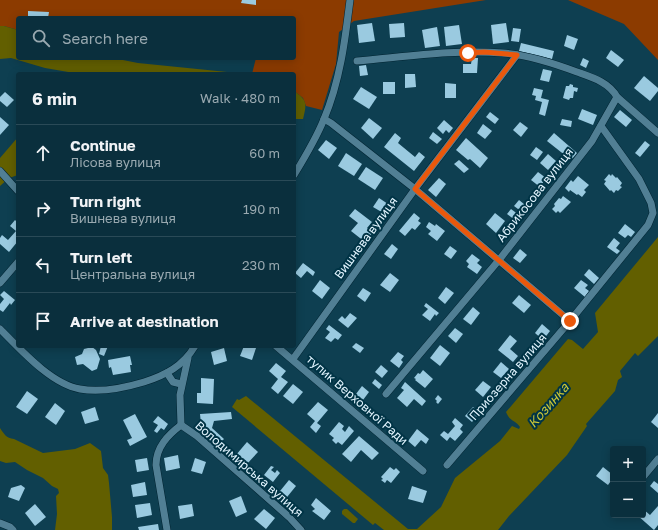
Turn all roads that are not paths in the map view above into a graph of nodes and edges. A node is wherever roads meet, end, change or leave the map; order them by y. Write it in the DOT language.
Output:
graph roads {
  1 [pos="350,0"];
  2 [pos="517,55"];
  3 [pos="357,61"];
  4 [pos="617,97"];
  5 [pos="324,119"];
  6 [pos="601,126"];
  7 [pos="658,133"];
  8 [pos="0,171"];
  9 [pos="296,171"];
  10 [pos="16,189"];
  11 [pos="415,189"];
  12 [pos="499,260"];
  13 [pos="16,264"];
  14 [pos="0,283"];
  15 [pos="570,321"];
  16 [pos="0,329"];
  17 [pos="16,344"];
  18 [pos="20,348"];
  19 [pos="194,348"];
  20 [pos="279,348"];
  21 [pos="188,358"];
  22 [pos="293,359"];
  23 [pos="167,373"];
  24 [pos="181,384"];
  25 [pos="386,394"];
  26 [pos="182,425"];
  27 [pos="658,459"];
  28 [pos="447,465"];
  29 [pos="424,471"];
  30 [pos="646,473"];
  31 [pos="0,523"];
  32 [pos="13,530"];
  33 [pos="167,530"];
  34 [pos="301,530"];
  1 -- 5 [label="street"];
  2 -- 3 [label="street"];
  2 -- 4 [label="street"];
  2 -- 11 [label="street, Вишнева вулиця"];
  4 -- 6 [label="street, Абрикосова вулиця"];
  4 -- 7 [label="street"];
  5 -- 9 [label="street"];
  5 -- 11 [label="street"];
  6 -- 12 [label="street, Абрикосова вулиця"];
  6 -- 15 [label="street, Приозерна вулиця"];
  8 -- 10 [label="street"];
  11 -- 12 [label="street"];
  11 -- 22 [label="street, Вишнева вулиця"];
  12 -- 15 [label="street"];
  12 -- 25 [label="street, Абрикосова вулиця"];
  13 -- 14 [label="street"];
  15 -- 28 [label="street, Приозерна вулиця"];
  16 -- 17 [label="street"];
  18 -- 23 [label="street"];
  19 -- 21 [label="street"];
  20 -- 22 [label="street, тупик Верховної Ради"];
  21 -- 23 [label="street"];
  21 -- 24 [label="street"];
  22 -- 29 [label="street, тупик Верховної Ради"];
  23 -- 24 [label="street"];
  24 -- 26 [label="street"];
  26 -- 33 [label="street"];
  26 -- 34 [label="street, Володимирська вулиця"];
  27 -- 30 [label="street"];
  31 -- 32 [label="street"];
}
